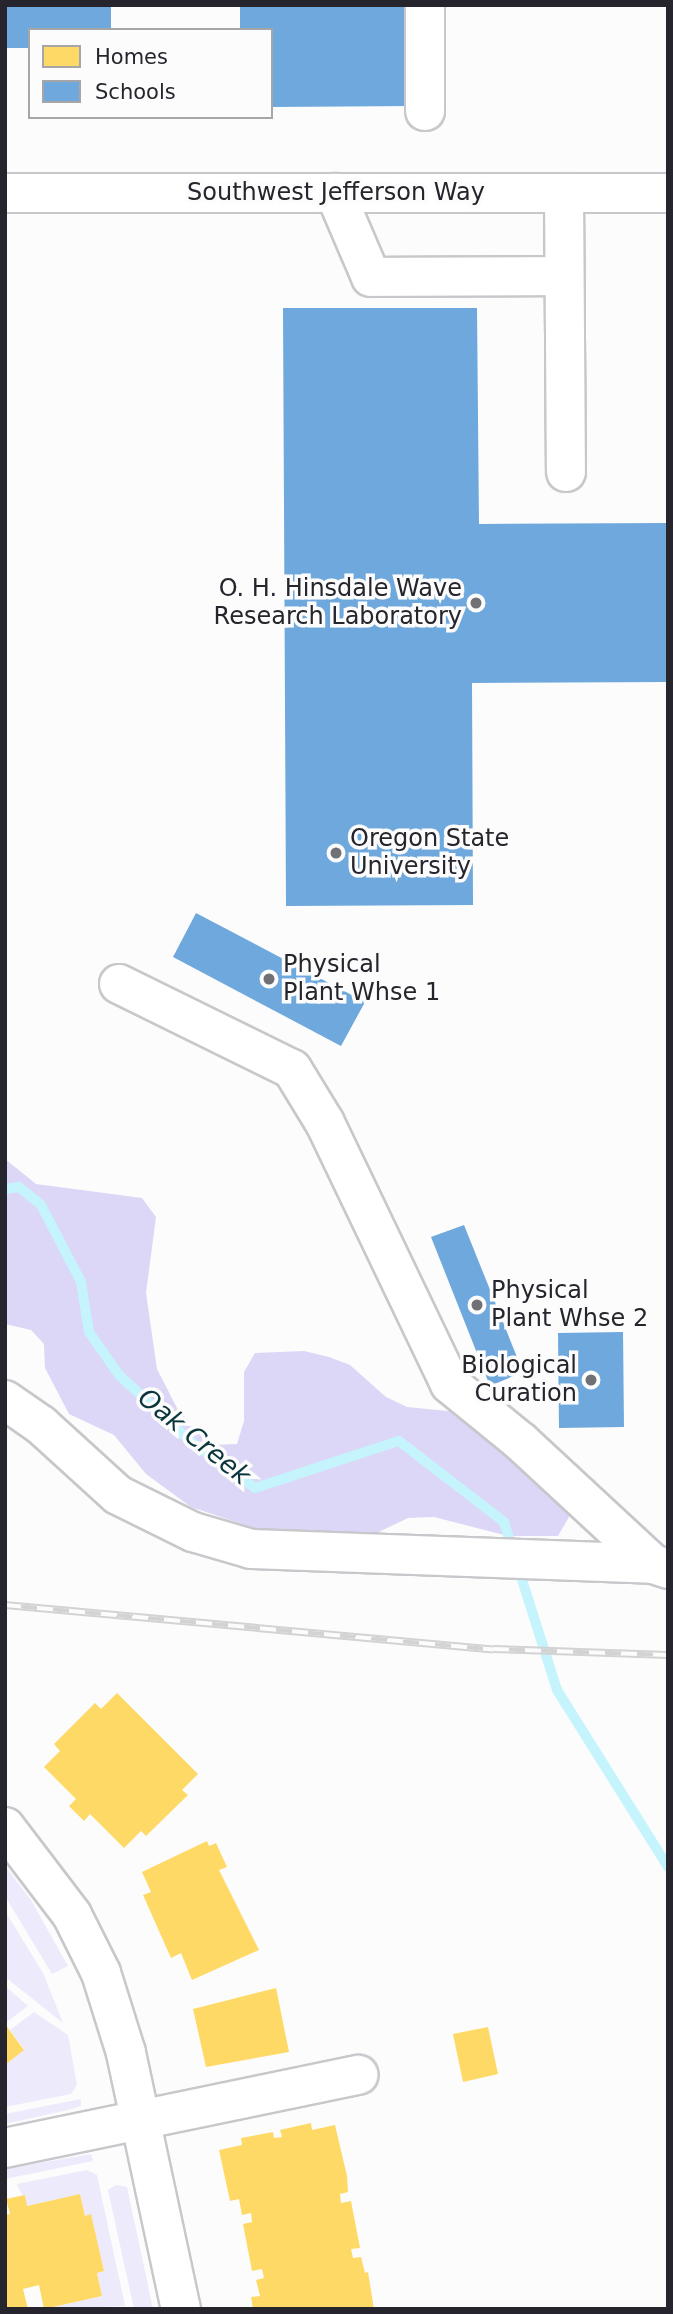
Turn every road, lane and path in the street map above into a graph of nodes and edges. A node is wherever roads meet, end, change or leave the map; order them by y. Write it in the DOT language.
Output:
graph roads {
  1 [pos="425,5"];
  2 [pos="425,111"];
  3 [pos="5,193"];
  4 [pos="335,193"];
  5 [pos="564,193"];
  6 [pos="668,193"];
  7 [pos="564,276"];
  8 [pos="566,472"];
  9 [pos="119,984"];
  10 [pos="5,1400"];
  11 [pos="660,1566"];
  12 [pos="5,1827"];
  13 [pos="359,2075"];
  14 [pos="140,2120"];
  15 [pos="5,2148"];
  16 [pos="180,2309"];
  1 -- 2 [label="street"];
  3 -- 4 [label="street, Southwest Jefferson Way"];
  4 -- 5 [label="street, Southwest Jefferson Way"];
  4 -- 7 [label="street"];
  5 -- 6 [label="street, Southwest Jefferson Way"];
  5 -- 7 [label="street"];
  7 -- 8 [label="street"];
  9 -- 11 [label="street"];
  10 -- 11 [label="street"];
  12 -- 14 [label="street"];
  13 -- 14 [label="street"];
  14 -- 15 [label="street"];
  14 -- 16 [label="street"];
}
